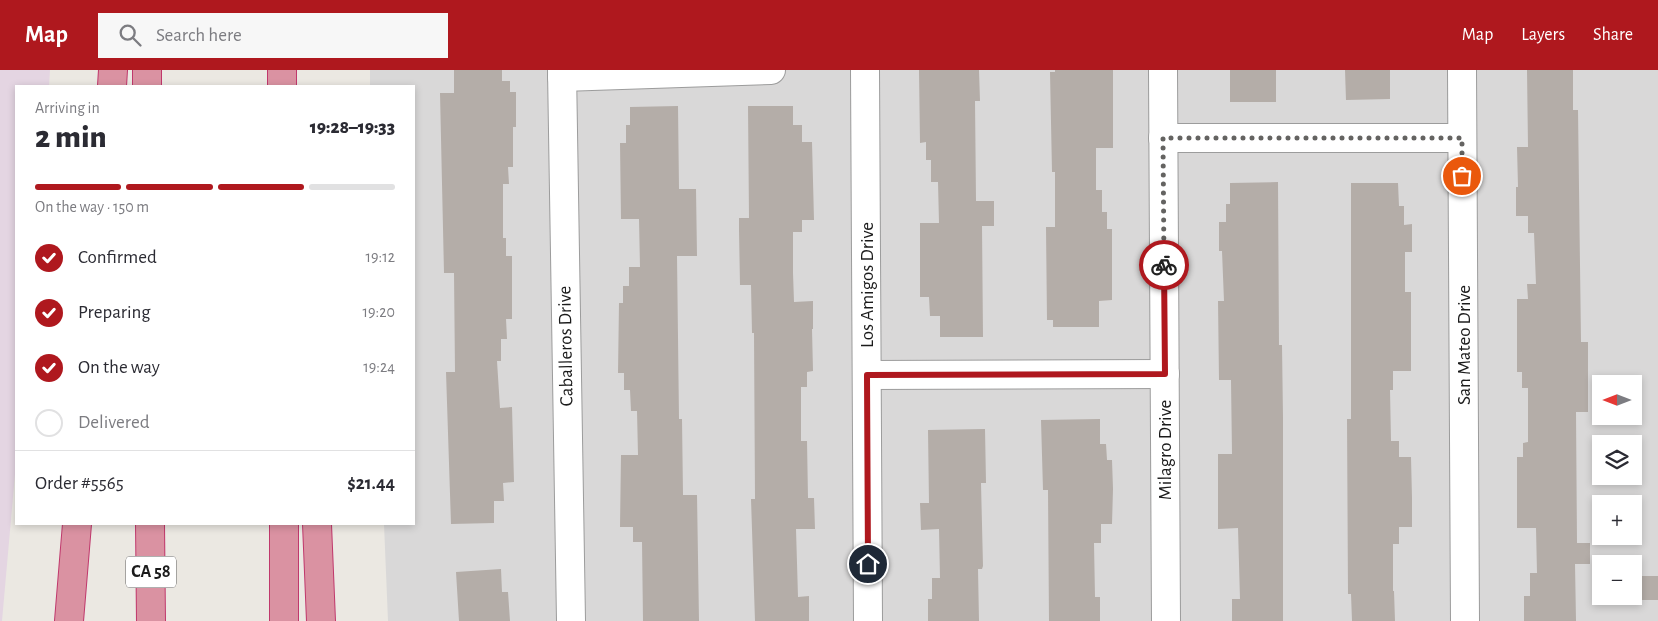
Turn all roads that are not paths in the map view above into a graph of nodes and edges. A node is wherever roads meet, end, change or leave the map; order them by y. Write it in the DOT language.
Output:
graph roads {
  1 [pos="113,70"];
  2 [pos="147,70"];
  3 [pos="282,70"];
  4 [pos="770,70"];
  5 [pos="865,70"];
  6 [pos="1163,70"];
  7 [pos="1462,70"];
  8 [pos="562,74"];
  9 [pos="112,85"];
  10 [pos="147,85"];
  11 [pos="282,85"];
  12 [pos="1163,138"];
  13 [pos="1462,138"];
  14 [pos="1165,374"];
  15 [pos="867,375"];
  16 [pos="77,525"];
  17 [pos="150,525"];
  18 [pos="284,525"];
  19 [pos="317,525"];
  20 [pos="69,621"];
  21 [pos="151,621"];
  22 [pos="284,621"];
  23 [pos="321,621"];
  24 [pos="571,621"];
  25 [pos="868,621"];
  26 [pos="1166,621"];
  27 [pos="1466,621"];
  1 -- 9 [label="highway"];
  2 -- 10 [label="highway"];
  3 -- 11 [label="highway"];
  4 -- 8 [label="street"];
  5 -- 15 [label="street, Los Amigos Drive"];
  6 -- 12 [label="street, Milagro Drive"];
  7 -- 13 [label="street, San Mateo Drive"];
  8 -- 24 [label="street, Caballeros Drive"];
  12 -- 13 [label="street"];
  12 -- 14 [label="street, Milagro Drive"];
  13 -- 27 [label="street, San Mateo Drive"];
  14 -- 15 [label="street"];
  14 -- 26 [label="street, Milagro Drive"];
  15 -- 25 [label="street, Los Amigos Drive"];
  16 -- 20 [label="highway"];
  17 -- 21 [label="highway, CA 58"];
  18 -- 22 [label="highway"];
  19 -- 23 [label="highway"];
}
